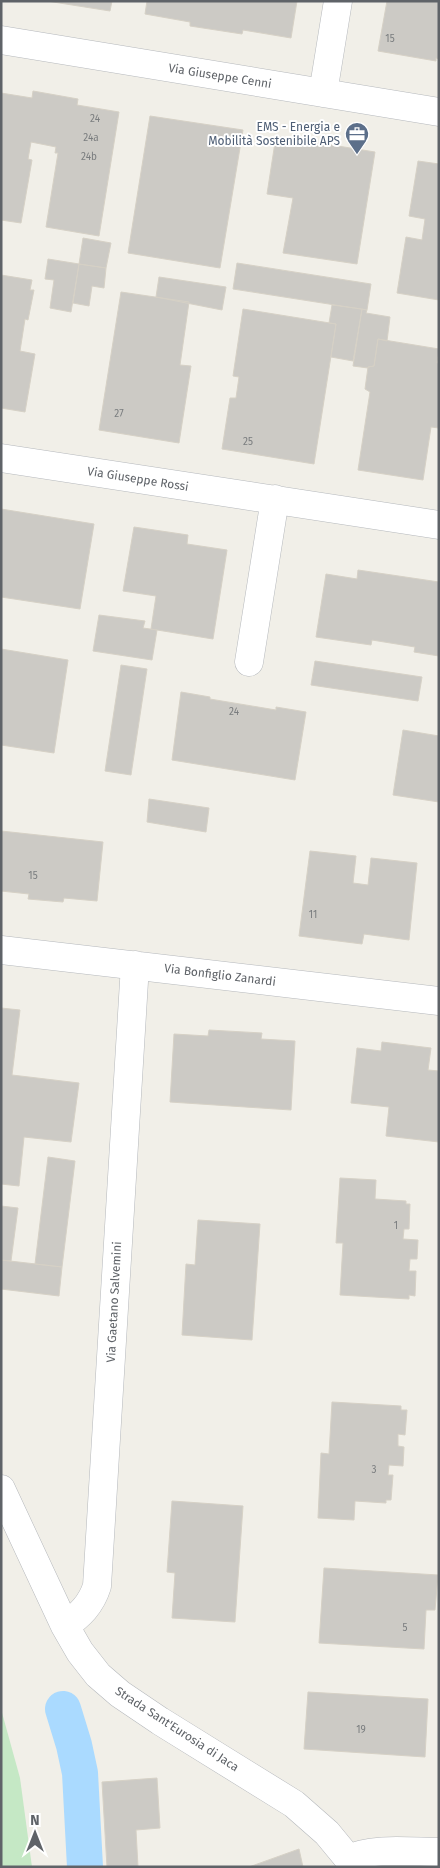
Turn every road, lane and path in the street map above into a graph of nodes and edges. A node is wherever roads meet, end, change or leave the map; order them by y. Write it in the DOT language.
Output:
graph roads {
  1 [pos="338,1"];
  2 [pos="1,40"];
  3 [pos="323,93"];
  4 [pos="439,112"];
  5 [pos="1,458"];
  6 [pos="275,500"];
  7 [pos="439,525"];
  8 [pos="249,662"];
  9 [pos="1,950"];
  10 [pos="135,965"];
  11 [pos="439,1001"];
  12 [pos="1,1489"];
  13 [pos="8,1522"];
  14 [pos="65,1626"];
  15 [pos="439,1852"];
  16 [pos="352,1863"];
  1 -- 3 [label="street"];
  2 -- 3 [label="street, Via Giuseppe Cenni"];
  3 -- 4 [label="street, Via Giuseppe Cenni"];
  5 -- 6 [label="street, Via Giuseppe Rossi"];
  6 -- 7 [label="street, Via Giuseppe Rossi"];
  6 -- 8 [label="street"];
  9 -- 10 [label="street, Via Bonfiglio Zanardi"];
  10 -- 11 [label="street, Via Bonfiglio Zanardi"];
  10 -- 14 [label="street, Via Gaetano Salvemini"];
  12 -- 13 [label="street, Strada Sant'Eurosia di Jaca"];
  13 -- 14 [label="street, Strada Sant'Eurosia di Jaca"];
  14 -- 16 [label="street, Strada Sant'Eurosia di Jaca"];
  15 -- 16 [label="street"];
}
